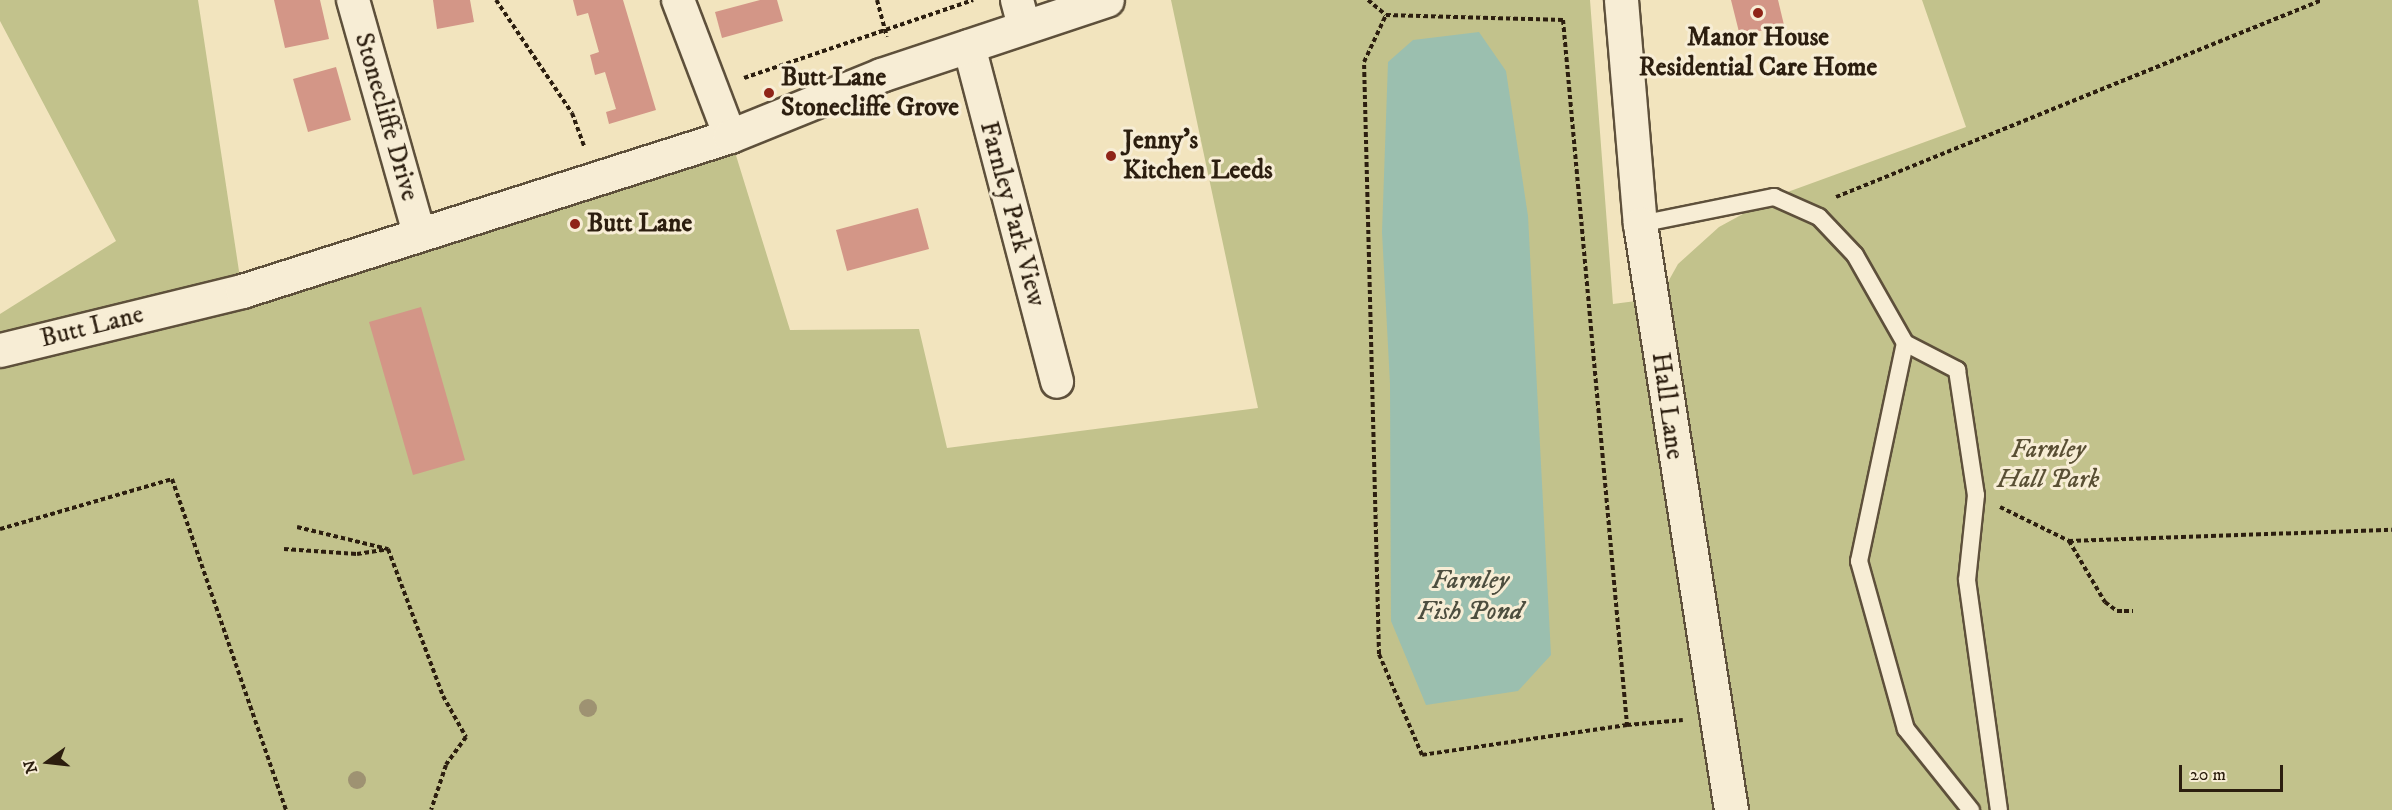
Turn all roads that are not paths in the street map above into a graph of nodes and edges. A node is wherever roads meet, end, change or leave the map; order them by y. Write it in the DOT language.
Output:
graph roads {
  1 [pos="353,0"];
  2 [pos="678,0"];
  3 [pos="1107,0"];
  4 [pos="1620,0"];
  5 [pos="1021,13"];
  6 [pos="969,46"];
  7 [pos="730,136"];
  8 [pos="1640,224"];
  9 [pos="419,234"];
  10 [pos="1905,343"];
  11 [pos="0,350"];
  12 [pos="1057,382"];
  13 [pos="1731,810"];
  14 [pos="1971,810"];
  15 [pos="1999,810"];
  1 -- 9 [label="street, Stonecliffe Drive"];
  2 -- 7 [label="street"];
  3 -- 5 [label="street, Butt Lane"];
  4 -- 8 [label="street, Hall Lane"];
  5 -- 6 [label="street, Butt Lane"];
  6 -- 7 [label="street, Butt Lane"];
  6 -- 12 [label="street, Farnley Park View"];
  7 -- 9 [label="street, Butt Lane"];
  8 -- 10 [label="lane"];
  8 -- 13 [label="street, Hall Lane"];
  9 -- 11 [label="street, Butt Lane"];
  10 -- 14 [label="lane"];
  10 -- 15 [label="lane"];
}
